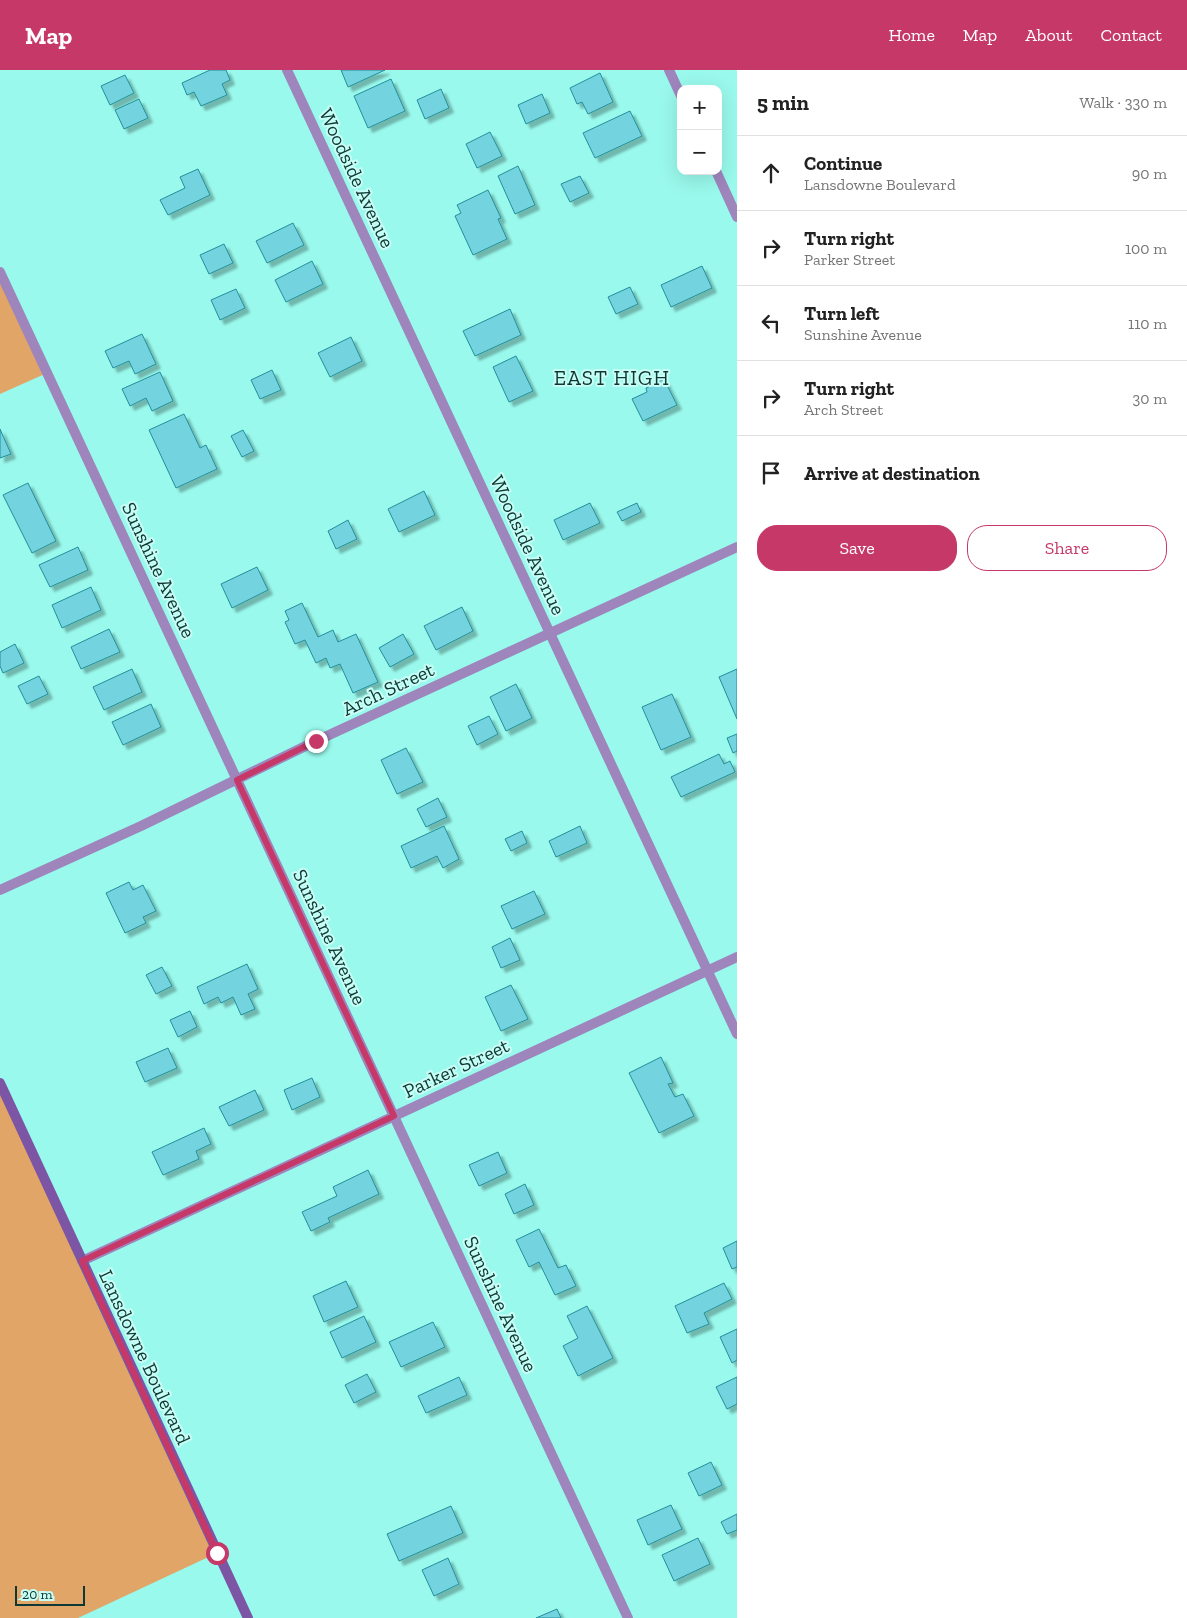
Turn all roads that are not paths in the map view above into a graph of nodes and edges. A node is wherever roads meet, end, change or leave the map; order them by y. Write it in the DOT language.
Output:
graph roads {
  1 [pos="287,70"];
  2 [pos="668,70"];
  3 [pos="677,88"];
  4 [pos="718,175"];
  5 [pos="737,217"];
  6 [pos="0,272"];
  7 [pos="737,547"];
  8 [pos="550,633"];
  9 [pos="237,780"];
  10 [pos="0,890"];
  11 [pos="737,957"];
  12 [pos="708,971"];
  13 [pos="737,1034"];
  14 [pos="0,1083"];
  15 [pos="394,1116"];
  16 [pos="82,1261"];
  17 [pos="248,1618"];
  18 [pos="628,1618"];
  1 -- 8 [label="street, Woodside Avenue"];
  2 -- 3 [label="street"];
  4 -- 5 [label="street"];
  6 -- 9 [label="street, Sunshine Avenue"];
  7 -- 8 [label="street, Arch Street"];
  8 -- 9 [label="street, Arch Street"];
  8 -- 12 [label="street, Woodside Avenue"];
  9 -- 10 [label="street, Arch Street"];
  9 -- 15 [label="street, Sunshine Avenue"];
  11 -- 12 [label="street, Parker Street"];
  12 -- 13 [label="street, Woodside Avenue"];
  12 -- 15 [label="street, Parker Street"];
  14 -- 16 [label="street, Lansdowne Boulevard"];
  15 -- 16 [label="street, Parker Street"];
  15 -- 18 [label="street, Sunshine Avenue"];
  16 -- 17 [label="street, Lansdowne Boulevard"];
}
